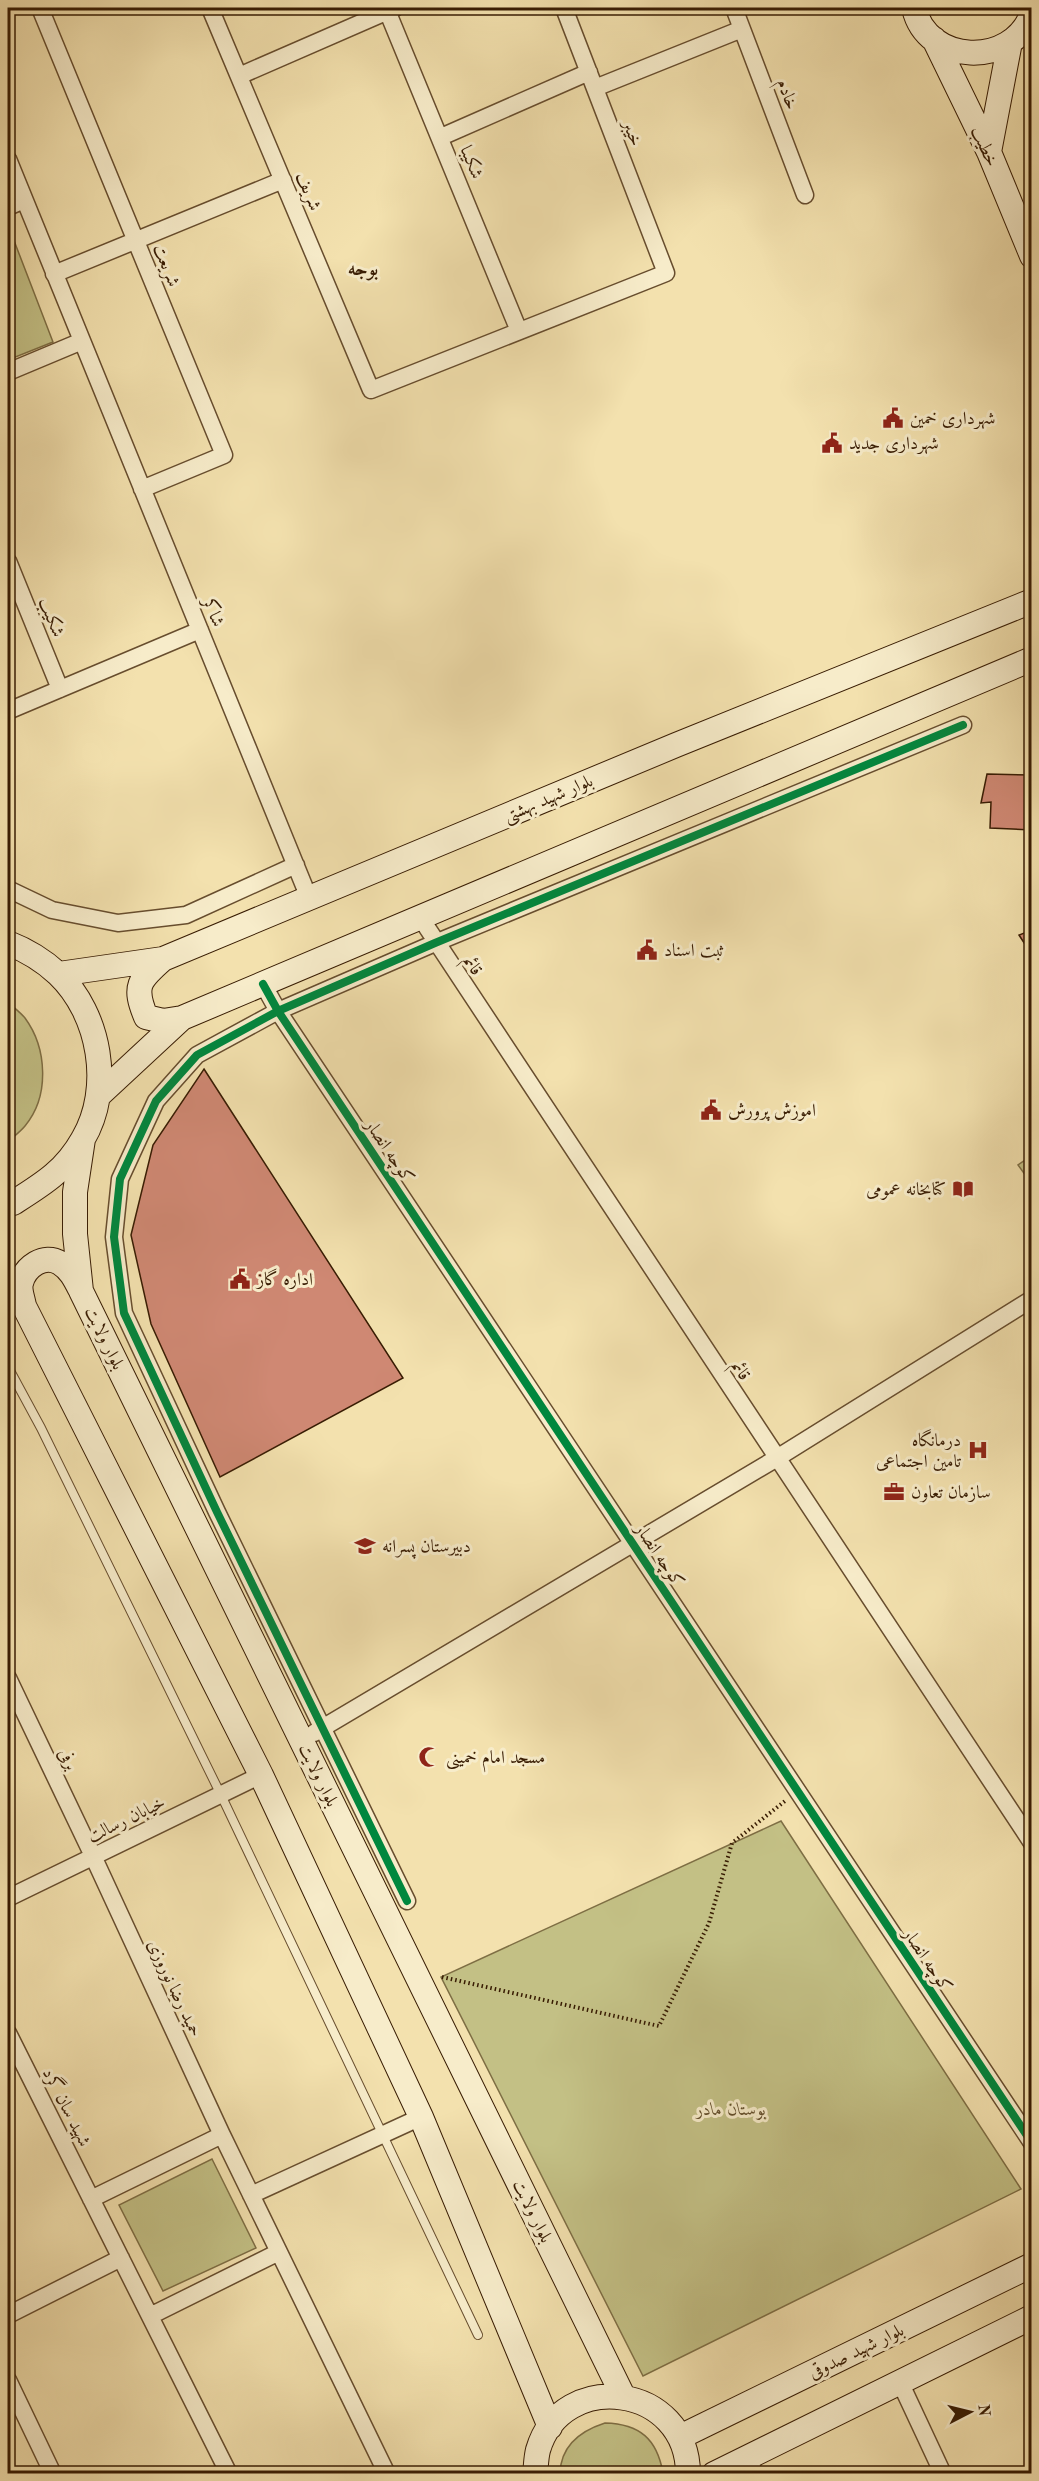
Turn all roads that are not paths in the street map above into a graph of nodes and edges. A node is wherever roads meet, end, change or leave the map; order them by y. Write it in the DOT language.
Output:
graph roads {
  1 [pos="40,8"];
  2 [pos="210,8"];
  3 [pos="564,8"];
  4 [pos="734,8"];
  5 [pos="914,8"];
  6 [pos="390,9"];
  7 [pos="1031,16"];
  8 [pos="742,29"];
  9 [pos="934,39"];
  10 [pos="1010,42"];
  11 [pos="589,72"];
  12 [pos="239,76"];
  13 [pos="595,88"];
  14 [pos="441,137"];
  15 [pos="989,152"];
  16 [pos="8,159"];
  17 [pos="283,180"];
  18 [pos="805,195"];
  19 [pos="24,200"];
  20 [pos="8,207"];
  21 [pos="136,240"];
  22 [pos="1032,256"];
  23 [pos="54,274"];
  24 [pos="519,331"];
  25 [pos="82,341"];
  26 [pos="8,372"];
  27 [pos="142,489"];
  28 [pos="8,561"];
  29 [pos="1032,601"];
  30 [pos="200,630"];
  31 [pos="1032,659"];
  32 [pos="60,689"];
  33 [pos="8,711"];
  34 [pos="963,725"];
  35 [pos="296,865"];
  36 [pos="8,889"];
  37 [pos="309,898"];
  38 [pos="420,917"];
  39 [pos="8,943"];
  40 [pos="435,943"];
  41 [pos="164,959"];
  42 [pos="59,974"];
  43 [pos="263,984"];
  44 [pos="278,1011"];
  45 [pos="182,1018"];
  46 [pos="98,1096"];
  47 [pos="83,1139"];
  48 [pos="8,1204"];
  49 [pos="8,1279"];
  50 [pos="81,1291"];
  51 [pos="1032,1299"];
  52 [pos="24,1306"];
  53 [pos="8,1367"];
  54 [pos="777,1458"];
  55 [pos="634,1543"];
  56 [pos="8,1678"];
  57 [pos="313,1734"];
  58 [pos="261,1775"];
  59 [pos="221,1795"];
  60 [pos="1032,1843"];
  61 [pos="93,1856"];
  62 [pos="8,1898"];
  63 [pos="407,1901"];
  64 [pos="8,2033"];
  65 [pos="421,2117"];
  66 [pos="383,2134"];
  67 [pos="222,2135"];
  68 [pos="1032,2143"];
  69 [pos="250,2195"];
  70 [pos="91,2199"];
  71 [pos="279,2252"];
  72 [pos="121,2258"];
  73 [pos="1032,2265"];
  74 [pos="8,2315"];
  75 [pos="150,2316"];
  76 [pos="1032,2317"];
  77 [pos="478,2335"];
  78 [pos="900,2382"];
  79 [pos="10,2390"];
  80 [pos="623,2396"];
  81 [pos="550,2427"];
  82 [pos="680,2437"];
  83 [pos="538,2450"];
  84 [pos="751,2465"];
  85 [pos="52,2474"];
  86 [pos="229,2474"];
  87 [pos="387,2474"];
  88 [pos="525,2474"];
  89 [pos="535,2474"];
  90 [pos="688,2474"];
  91 [pos="714,2474"];
  92 [pos="944,2474"];
  1 -- 21 [label="street, شریعت"];
  2 -- 12 [label="street, شریف"];
  3 -- 11 [label="street, خیبر"];
  4 -- 8 [label="street, خادم"];
  5 -- 9 [label="main road, خطیب"];
  6 -- 12 [label="street"];
  6 -- 14 [label="street, شکیبا"];
  7 -- 10 [label="main road"];
  8 -- 13 [label="street"];
  8 -- 18 [label="street, خادم"];
  9 -- 10 [label="main road"];
  9 -- 15 [label="main road, خطیب"];
  10 -- 15 [label="main road"];
  11 -- 13 [label="street, خیبر"];
  11 -- 14 [label="street"];
  12 -- 17 [label="street, شریف"];
  13 -- 24 [label="street, خیبر"];
  14 -- 24 [label="street, شکیبا"];
  15 -- 22 [label="main road, خطیب"];
  16 -- 19 [label="street"];
  17 -- 21 [label="street"];
  17 -- 24 [label="street, شریف"];
  19 -- 20 [label="street"];
  19 -- 23 [label="street, شاکر"];
  21 -- 23 [label="street"];
  21 -- 27 [label="street, شریعت"];
  23 -- 25 [label="street, شاکر"];
  25 -- 26 [label="street"];
  25 -- 27 [label="street, شاکر"];
  27 -- 30 [label="street, شاکر"];
  28 -- 32 [label="street, شکیب"];
  29 -- 37 [label="main road, بلوار شهید بهشتی"];
  30 -- 32 [label="street"];
  30 -- 35 [label="street, شاکر"];
  31 -- 38 [label="main road"];
  32 -- 33 [label="street"];
  34 -- 40 [label="street"];
  35 -- 36 [label="street"];
  35 -- 37 [label="street, شاکر"];
  37 -- 41 [label="main road, بلوار شهید بهشتی"];
  38 -- 40 [label="street, قائم"];
  38 -- 43 [label="main road"];
  39 -- 42 [label="main road"];
  40 -- 44 [label="street"];
  40 -- 54 [label="street, قائم"];
  41 -- 42 [label="main road, بلوار شهید بهشتی"];
  41 -- 45 [label="main road"];
  42 -- 46 [label="main road"];
  43 -- 44 [label="street, کوچه انصار"];
  43 -- 45 [label="main road"];
  44 -- 55 [label="street, کوچه انصار"];
  44 -- 57 [label="street"];
  45 -- 46 [label="main road"];
  46 -- 47 [label="main road"];
  47 -- 48 [label="main road"];
  47 -- 50 [label="main road, بلوار ولایت"];
  49 -- 52 [label="main road"];
  50 -- 52 [label="main road"];
  50 -- 57 [label="main road, بلوار ولایت"];
  51 -- 54 [label="street"];
  52 -- 58 [label="main road"];
  53 -- 59 [label="lane"];
  54 -- 55 [label="street"];
  54 -- 60 [label="street, قائم"];
  55 -- 57 [label="street"];
  55 -- 68 [label="street, کوچه انصار"];
  56 -- 61 [label="street, برفی"];
  57 -- 63 [label="street"];
  57 -- 80 [label="main road, بلوار ولایت"];
  58 -- 59 [label="street, خیابان رسالت"];
  58 -- 65 [label="main road"];
  59 -- 61 [label="street, خیابان رسالت"];
  59 -- 66 [label="lane"];
  61 -- 62 [label="street, خیابان رسالت"];
  61 -- 67 [label="street, حمید رضا نوروزی"];
  64 -- 70 [label="street, شهید سان گرد"];
  65 -- 66 [label="street"];
  65 -- 81 [label="main road"];
  66 -- 69 [label="street"];
  66 -- 77 [label="lane"];
  67 -- 69 [label="street, حمید رضا نوروزی"];
  67 -- 70 [label="street"];
  69 -- 71 [label="street, حمید رضا نوروزی"];
  70 -- 72 [label="street, شهید سان گرد"];
  71 -- 75 [label="street"];
  71 -- 87 [label="street"];
  72 -- 74 [label="street"];
  72 -- 75 [label="street, شهید سان گرد"];
  73 -- 82 [label="main road, بلوار شهید صدوقی"];
  75 -- 86 [label="street"];
  76 -- 78 [label="main road"];
  78 -- 84 [label="main road"];
  78 -- 92 [label="street"];
  79 -- 85 [label="street"];
  80 -- 81 [label="main road"];
  80 -- 82 [label="main road"];
  81 -- 83 [label="main road"];
  82 -- 90 [label="main road"];
  83 -- 88 [label="main road"];
  83 -- 89 [label="main road"];
  84 -- 91 [label="main road"];
}
